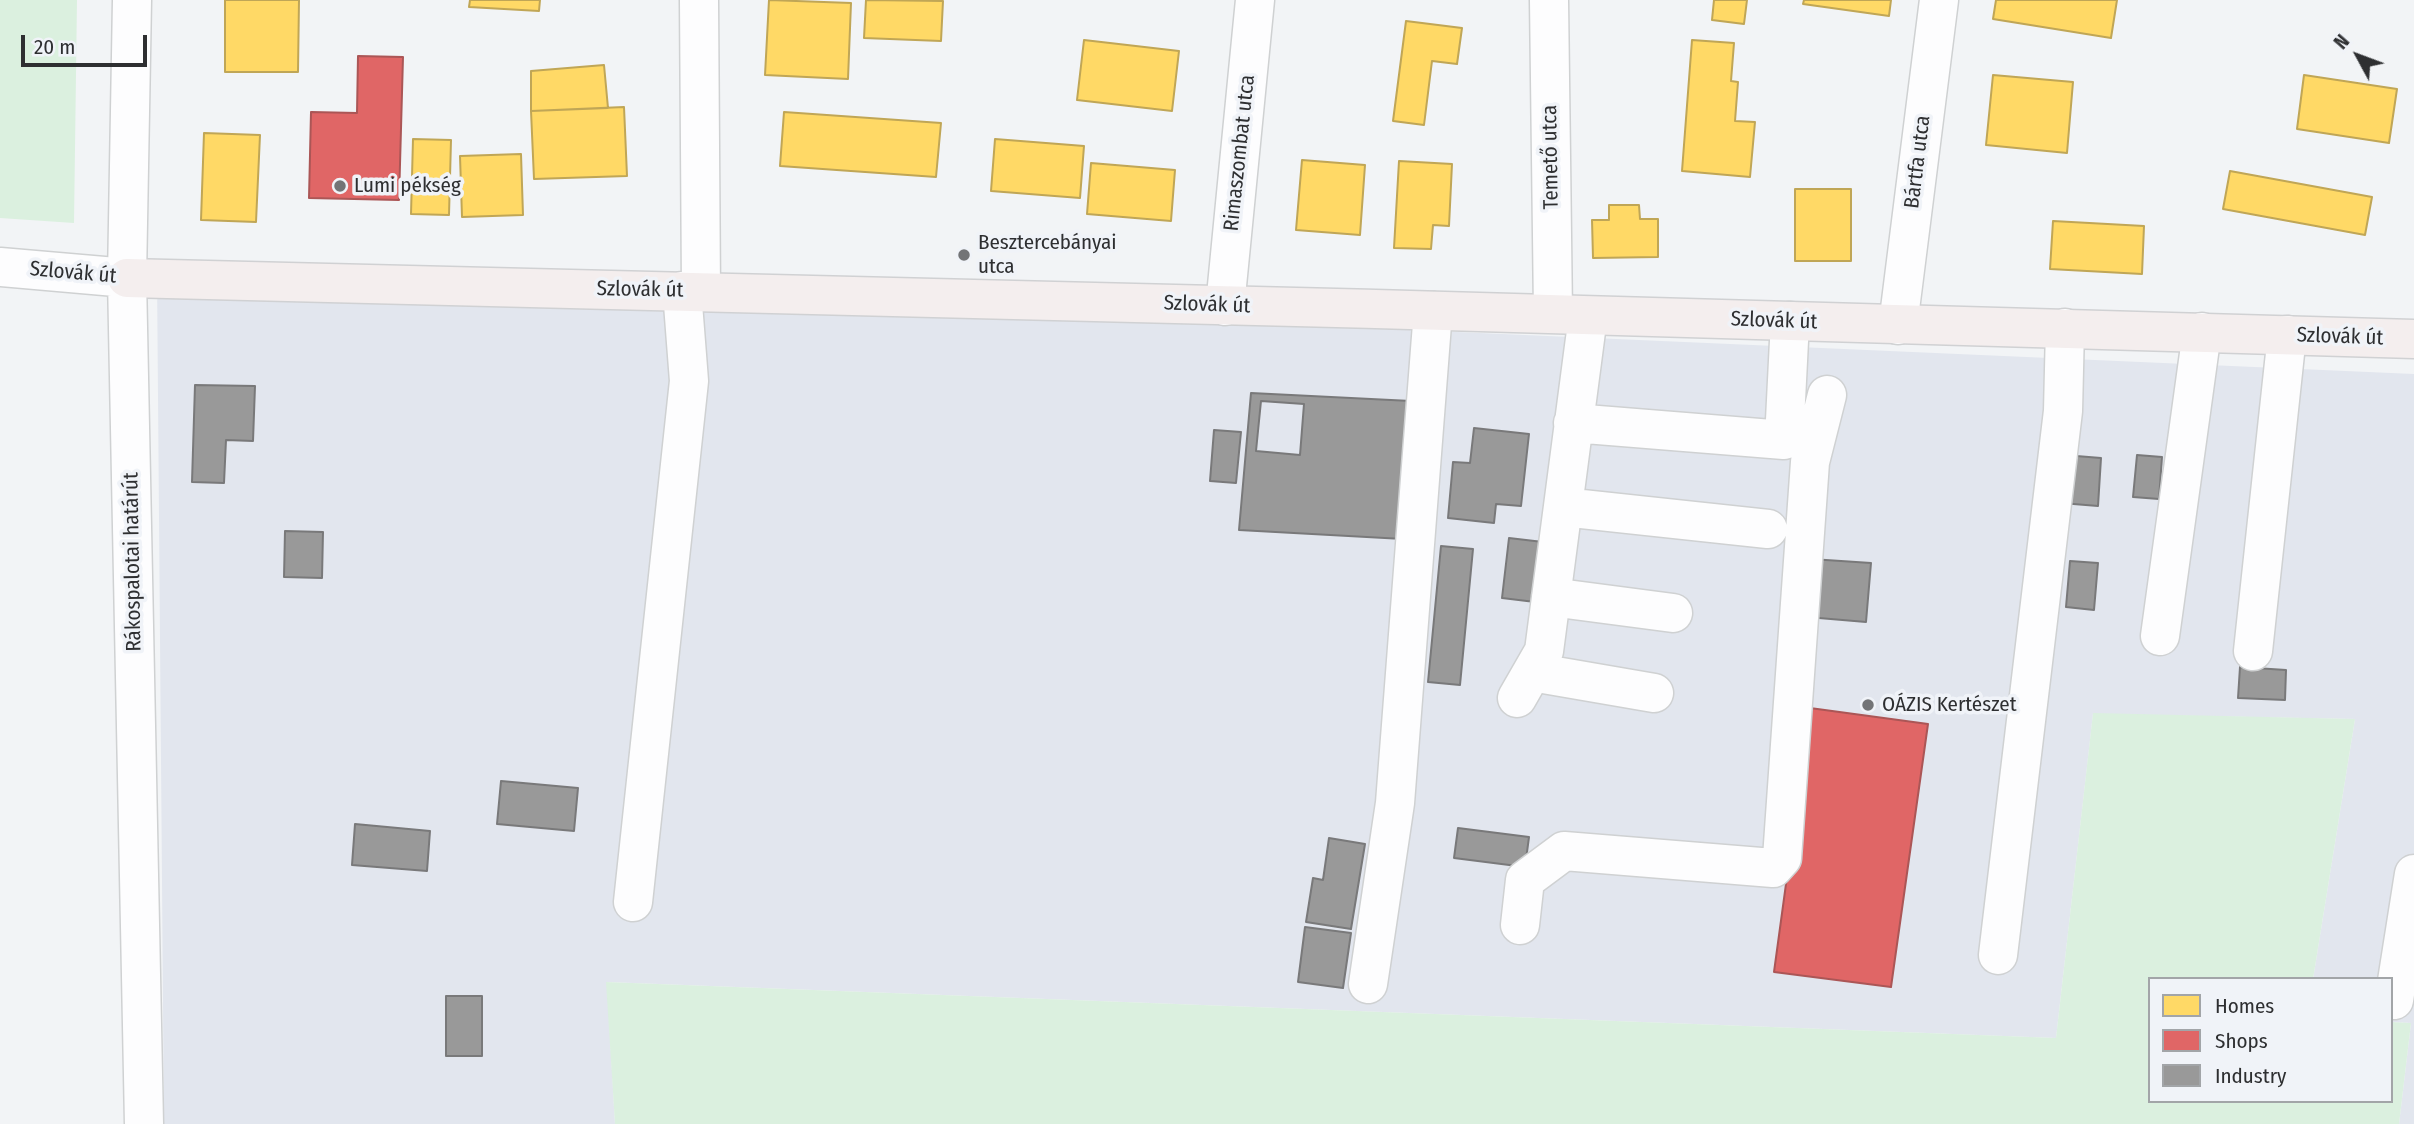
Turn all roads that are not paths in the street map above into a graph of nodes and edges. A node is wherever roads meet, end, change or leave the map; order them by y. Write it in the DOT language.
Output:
graph roads {
  1 [pos="132,0"];
  2 [pos="699,0"];
  3 [pos="1255,0"];
  4 [pos="1549,0"];
  5 [pos="1939,0"];
  6 [pos="0,267"];
  7 [pos="127,278"];
  8 [pos="692,291"];
  9 [pos="1225,306"];
  10 [pos="1433,311"];
  11 [pos="1570,314"];
  12 [pos="1790,321"];
  13 [pos="1898,325"];
  14 [pos="2065,328"];
  15 [pos="2202,332"];
  16 [pos="2287,335"];
  17 [pos="2414,339"];
  18 [pos="1827,396"];
  19 [pos="1573,423"];
  20 [pos="1563,507"];
  21 [pos="1768,530"];
  22 [pos="1551,597"];
  23 [pos="1673,613"];
  24 [pos="2160,636"];
  25 [pos="2253,651"];
  26 [pos="1654,693"];
  27 [pos="2414,874"];
  28 [pos="633,902"];
  29 [pos="1520,925"];
  30 [pos="1998,955"];
  31 [pos="1368,984"];
  32 [pos="2394,1000"];
  33 [pos="144,1124"];
  1 -- 7 [label="street, Rákospalotai határút"];
  2 -- 8 [label="street"];
  3 -- 9 [label="street, Rimaszombat utca"];
  4 -- 11 [label="street, Temető utca"];
  5 -- 13 [label="street, Bártfa utca"];
  6 -- 7 [label="street, Szlovák út"];
  7 -- 8 [label="main road, Szlovák út"];
  7 -- 33 [label="street, Rákospalotai határút"];
  8 -- 9 [label="main road, Szlovák út"];
  8 -- 28 [label="street"];
  9 -- 10 [label="main road, Szlovák út"];
  10 -- 11 [label="main road, Szlovák út"];
  10 -- 31 [label="street"];
  11 -- 12 [label="main road, Szlovák út"];
  11 -- 19 [label="street, Temető utca"];
  12 -- 13 [label="main road, Szlovák út"];
  12 -- 19 [label="street"];
  13 -- 14 [label="main road, Szlovák út"];
  14 -- 15 [label="main road, Szlovák út"];
  14 -- 30 [label="street"];
  15 -- 16 [label="main road, Szlovák út"];
  15 -- 24 [label="street"];
  16 -- 17 [label="main road, Szlovák út"];
  16 -- 25 [label="street"];
  18 -- 29 [label="street"];
  19 -- 20 [label="street, Temető utca"];
  20 -- 21 [label="street"];
  20 -- 22 [label="street, Temető utca"];
  22 -- 23 [label="street"];
  22 -- 26 [label="street, Temető utca"];
  27 -- 32 [label="street"];
}
